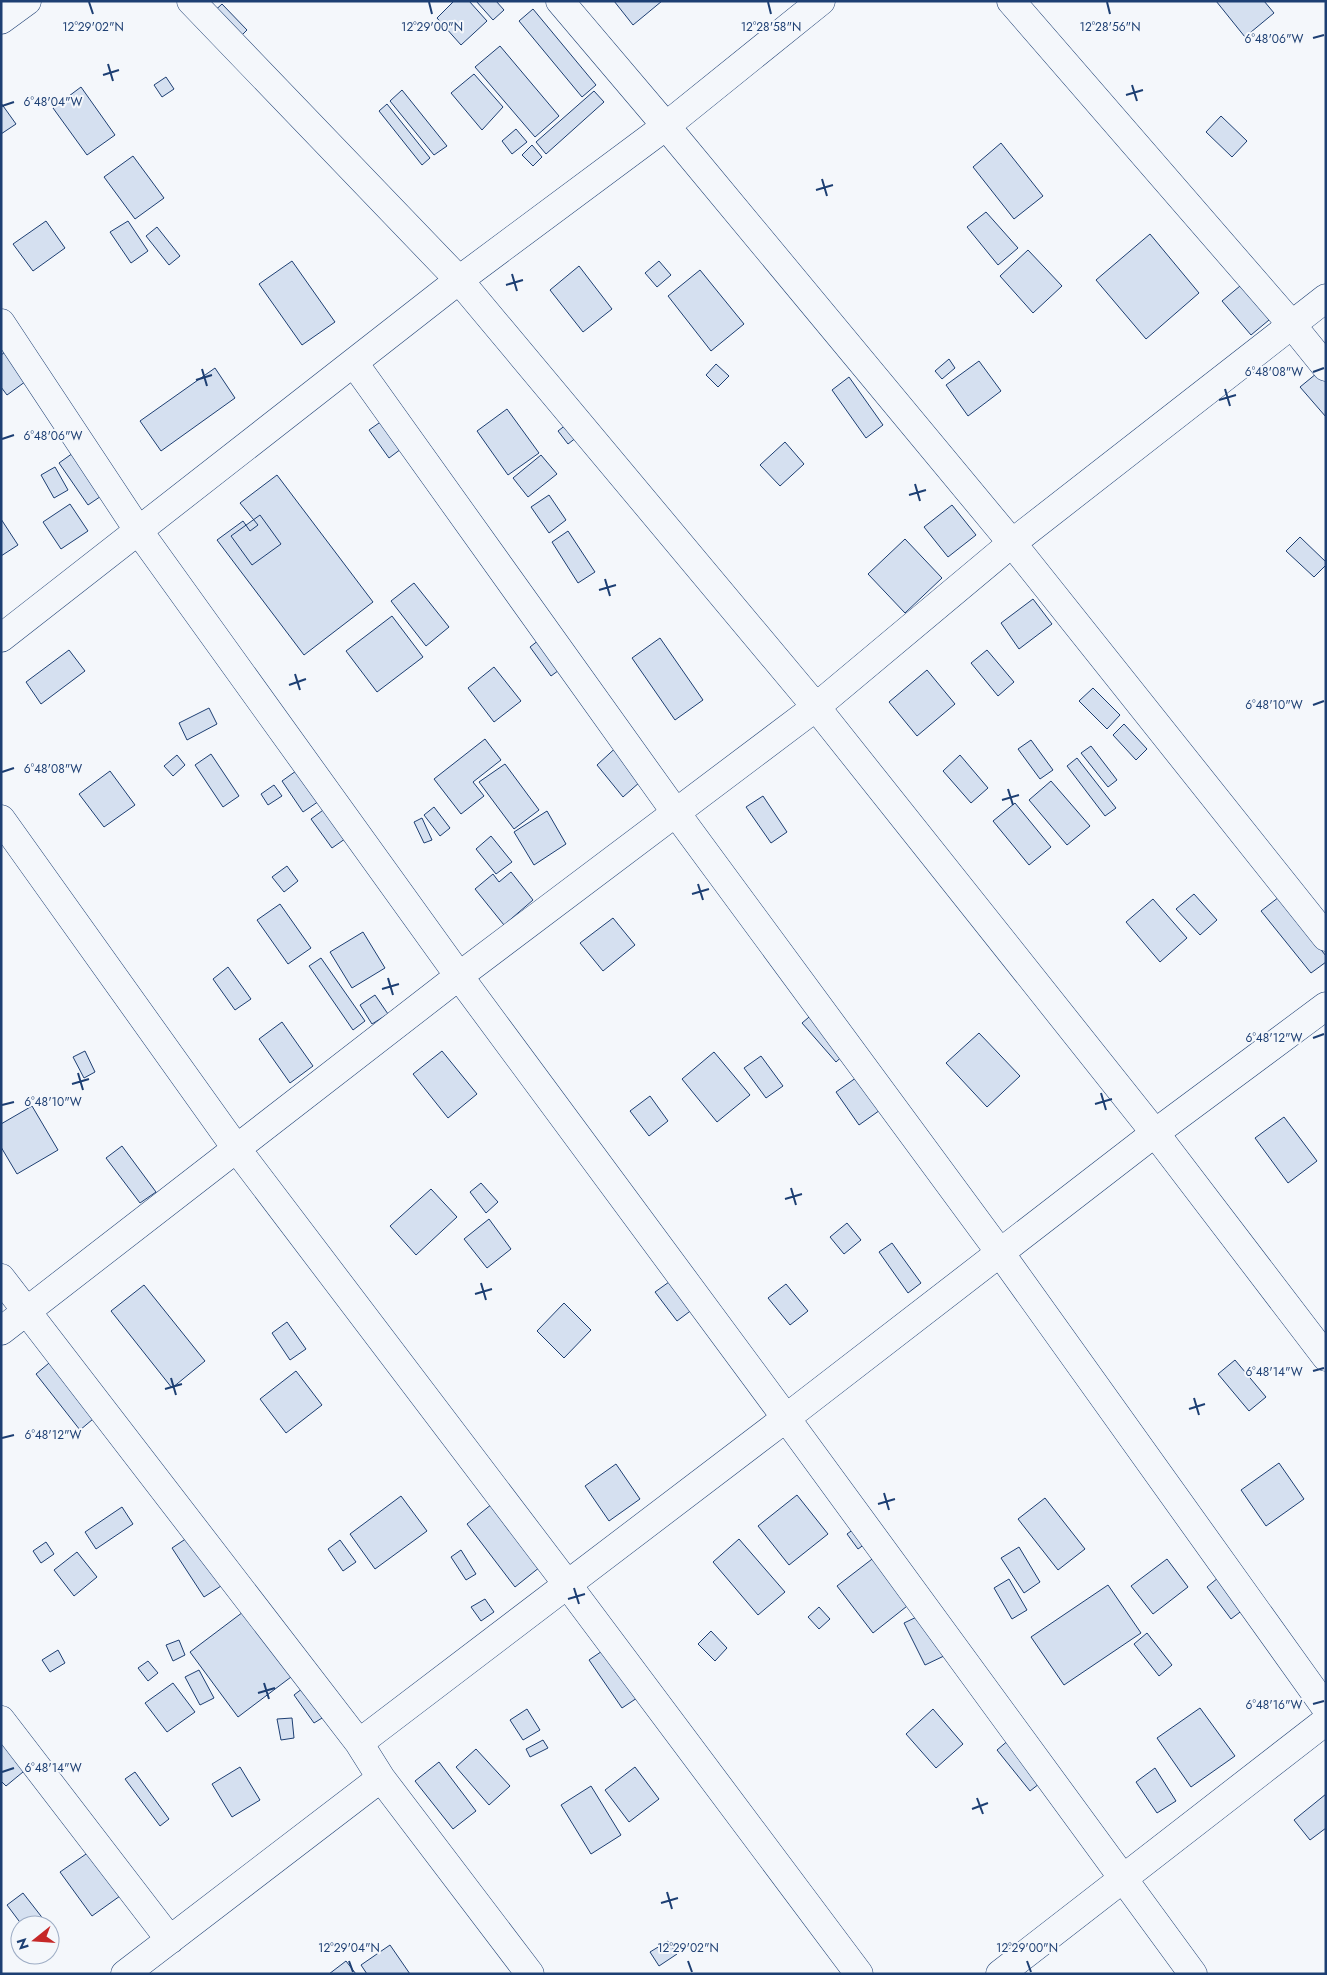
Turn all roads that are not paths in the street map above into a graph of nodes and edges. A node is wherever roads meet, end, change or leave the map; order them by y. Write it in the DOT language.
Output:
graph roads {
  1 [pos="27,1"];
  2 [pos="191,1"];
  3 [pos="560,1"];
  4 [pos="821,1"];
  5 [pos="1011,1"];
  6 [pos="1,20"];
  7 [pos="666,126"];
  8 [pos="459,280"];
  9 [pos="1326,298"];
  10 [pos="1,322"];
  11 [pos="1292,325"];
  12 [pos="354,363"];
  13 [pos="1326,367"];
  14 [pos="138,530"];
  15 [pos="1012,543"];
  16 [pos="1,638"];
  17 [pos="816,708"];
  18 [pos="676,813"];
  19 [pos="1,819"];
  20 [pos="1326,937"];
  21 [pos="458,976"];
  22 [pos="1326,1006"];
  23 [pos="1155,1133"];
  24 [pos="236,1148"];
  25 [pos="1001,1254"];
  26 [pos="1,1278"];
  27 [pos="26,1312"];
  28 [pos="1,1331"];
  29 [pos="1326,1357"];
  30 [pos="786,1418"];
  31 [pos="568,1584"];
  32 [pos="1326,1708"];
  33 [pos="1,1720"];
  34 [pos="1326,1721"];
  35 [pos="359,1743"];
  36 [pos="382,1778"];
  37 [pos="1122,1879"];
  38 [pos="170,1940"];
  39 [pos="125,1974"];
  40 [pos="530,1974"];
  41 [pos="859,1974"];
  42 [pos="1000,1974"];
  43 [pos="1193,1974"];
  1 -- 6 [label="street"];
  2 -- 8 [label="street"];
  3 -- 7 [label="street"];
  4 -- 7 [label="street"];
  5 -- 11 [label="street"];
  7 -- 8 [label="street"];
  7 -- 15 [label="street"];
  8 -- 12 [label="street"];
  8 -- 17 [label="street"];
  9 -- 11 [label="street"];
  10 -- 14 [label="street"];
  11 -- 13 [label="street"];
  11 -- 15 [label="street"];
  12 -- 14 [label="street"];
  12 -- 18 [label="street"];
  14 -- 16 [label="street"];
  14 -- 21 [label="street"];
  15 -- 17 [label="street"];
  15 -- 20 [label="street"];
  17 -- 18 [label="street"];
  17 -- 23 [label="street"];
  18 -- 21 [label="street"];
  18 -- 25 [label="street"];
  19 -- 24 [label="street"];
  21 -- 24 [label="street"];
  21 -- 30 [label="street"];
  22 -- 23 [label="street"];
  23 -- 25 [label="street"];
  23 -- 29 [label="street"];
  24 -- 27 [label="street"];
  24 -- 31 [label="street"];
  25 -- 30 [label="street"];
  25 -- 32 [label="street"];
  26 -- 27 [label="street"];
  27 -- 28 [label="street"];
  27 -- 35 [label="street"];
  30 -- 31 [label="street"];
  30 -- 37 [label="street"];
  31 -- 35 [label="street"];
  31 -- 41 [label="street"];
  33 -- 38 [label="street"];
  34 -- 37 [label="street"];
  35 -- 36 [label="street"];
  36 -- 38 [label="street"];
  36 -- 40 [label="street"];
  37 -- 42 [label="street"];
  37 -- 43 [label="street"];
  38 -- 39 [label="street"];
}
